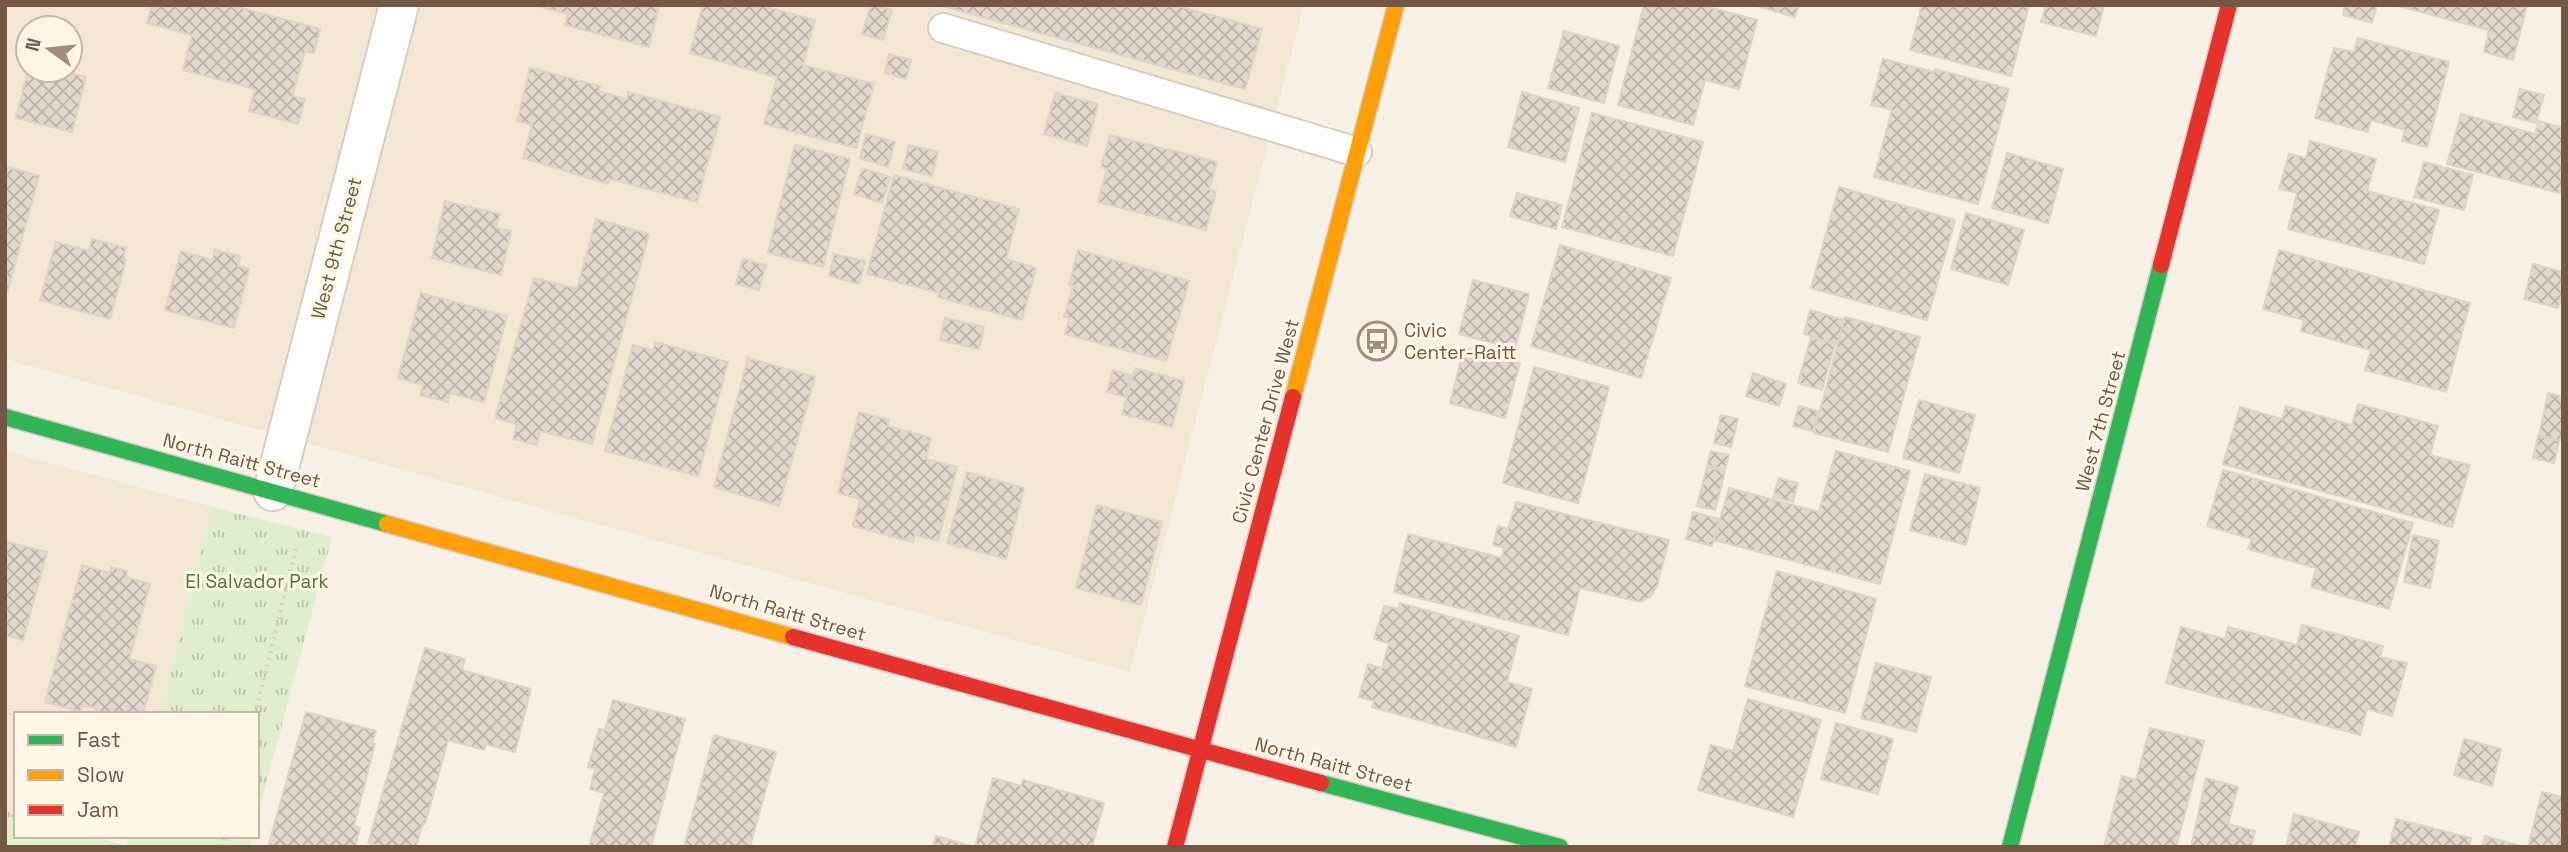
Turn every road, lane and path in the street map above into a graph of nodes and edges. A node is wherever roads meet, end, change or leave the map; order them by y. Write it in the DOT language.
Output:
graph roads {
  1 [pos="399,5"];
  2 [pos="1396,5"];
  3 [pos="2230,5"];
  4 [pos="943,27"];
  5 [pos="1357,152"];
  6 [pos="5,416"];
  7 [pos="273,491"];
  8 [pos="297,543"];
  9 [pos="255,712"];
  10 [pos="1201,751"];
  11 [pos="1175,847"];
  12 [pos="1560,847"];
  13 [pos="2010,847"];
  1 -- 7 [label="street, West 9th Street"];
  2 -- 5 [label="street, Civic Center Drive West"];
  3 -- 13 [label="street, West 7th Street"];
  4 -- 5 [label="lane"];
  5 -- 10 [label="street, Civic Center Drive West"];
  6 -- 7 [label="street, North Raitt Street"];
  7 -- 10 [label="street, North Raitt Street"];
  8 -- 9 [label="path"];
  10 -- 11 [label="street, Civic Center Drive West"];
  10 -- 12 [label="street, North Raitt Street"];
}
